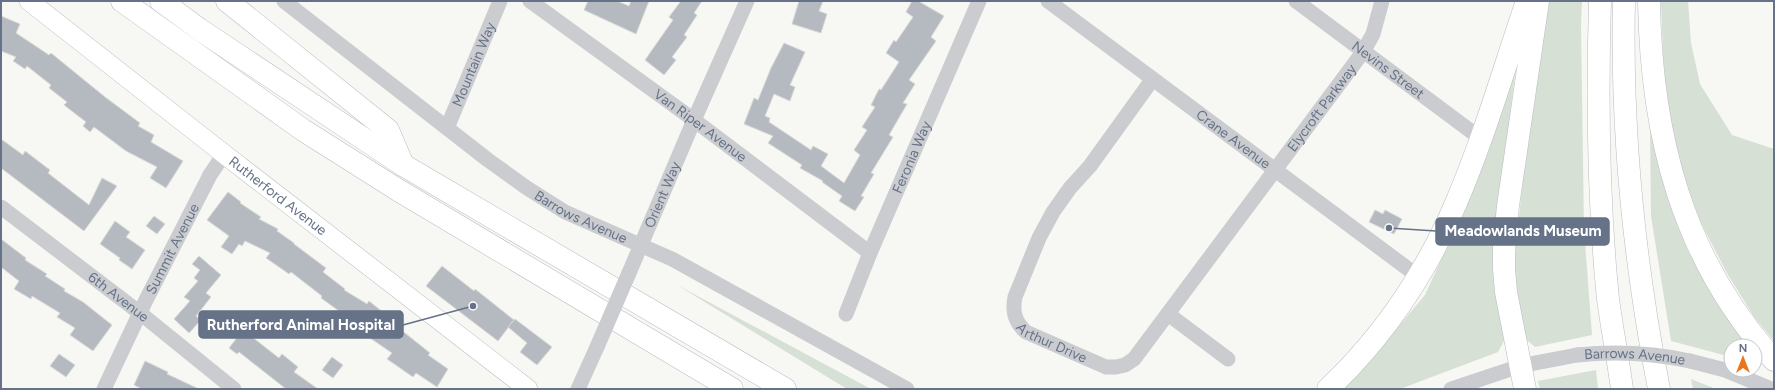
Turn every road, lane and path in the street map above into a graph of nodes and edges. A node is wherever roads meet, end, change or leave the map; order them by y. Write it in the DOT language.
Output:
graph roads {
  1 [pos="29,1"];
  2 [pos="122,1"];
  3 [pos="161,1"];
  4 [pos="226,1"];
  5 [pos="500,1"];
  6 [pos="530,1"];
  7 [pos="747,1"];
  8 [pos="979,1"];
  9 [pos="1048,1"];
  10 [pos="1296,1"];
  11 [pos="1382,1"];
  12 [pos="1528,1"];
  13 [pos="1538,1"];
  14 [pos="1600,1"];
  15 [pos="1624,1"];
  16 [pos="1649,1"];
  17 [pos="292,3"];
  18 [pos="1363,52"];
  19 [pos="1152,80"];
  20 [pos="694,120"];
  21 [pos="447,128"];
  22 [pos="1480,138"];
  23 [pos="224,154"];
  24 [pos="403,165"];
  25 [pos="1276,170"];
  26 [pos="1,207"];
  27 [pos="641,245"];
  28 [pos="870,253"];
  29 [pos="1606,276"];
  30 [pos="1419,277"];
  31 [pos="140,313"];
  32 [pos="846,314"];
  33 [pos="1168,314"];
  34 [pos="1648,320"];
  35 [pos="1228,359"];
  36 [pos="1774,360"];
  37 [pos="1520,366"];
  38 [pos="104,389"];
  39 [pos="234,389"];
  40 [pos="528,389"];
  41 [pos="578,389"];
  42 [pos="732,389"];
  43 [pos="785,389"];
  44 [pos="907,389"];
  45 [pos="1328,389"];
  46 [pos="1451,389"];
  47 [pos="1525,389"];
  48 [pos="1610,389"];
  49 [pos="1622,389"];
  50 [pos="1659,389"];
  51 [pos="1667,389"];
  52 [pos="1771,389"];
  1 -- 23 [label="main road, Rutherford Avenue"];
  2 -- 42 [label="highway"];
  3 -- 24 [label="highway"];
  4 -- 24 [label="highway"];
  5 -- 21 [label="street, Mountain Way"];
  6 -- 20 [label="street, Van Riper Avenue"];
  7 -- 20 [label="street, Orient Way"];
  8 -- 28 [label="street, Feronia Way"];
  9 -- 19 [label="street, Crane Avenue"];
  10 -- 18 [label="street, Nevins Street"];
  11 -- 18 [label="street, Elycroft Parkway"];
  12 -- 22 [label="highway"];
  13 -- 37 [label="highway"];
  14 -- 29 [label="highway"];
  15 -- 34 [label="highway"];
  16 -- 36 [label="highway"];
  17 -- 21 [label="street, Barrows Avenue"];
  18 -- 22 [label="street, Nevins Street"];
  18 -- 25 [label="street, Elycroft Parkway"];
  19 -- 25 [label="street, Crane Avenue"];
  19 -- 33 [label="street, Arthur Drive"];
  20 -- 27 [label="street, Orient Way"];
  20 -- 28 [label="street, Van Riper Avenue"];
  21 -- 27 [label="street, Barrows Avenue"];
  22 -- 30 [label="highway"];
  23 -- 31 [label="street, Summit Avenue"];
  23 -- 40 [label="main road, Rutherford Avenue"];
  24 -- 43 [label="highway"];
  25 -- 30 [label="street, Crane Avenue"];
  25 -- 33 [label="street, Arthur Drive"];
  26 -- 31 [label="street, 6th Avenue"];
  27 -- 41 [label="street, Orient Way, bridge"];
  27 -- 44 [label="street, Barrows Avenue"];
  28 -- 32 [label="street, Feronia Way"];
  29 -- 48 [label="highway"];
  29 -- 49 [label="highway"];
  30 -- 45 [label="highway"];
  31 -- 38 [label="street, Summit Avenue"];
  31 -- 39 [label="street, 6th Avenue"];
  33 -- 35 [label="street"];
  34 -- 50 [label="highway"];
  34 -- 51 [label="highway"];
  37 -- 46 [label="street, Barrows Avenue"];
  37 -- 47 [label="highway"];
  37 -- 52 [label="street, Barrows Avenue, bridge"];
}
